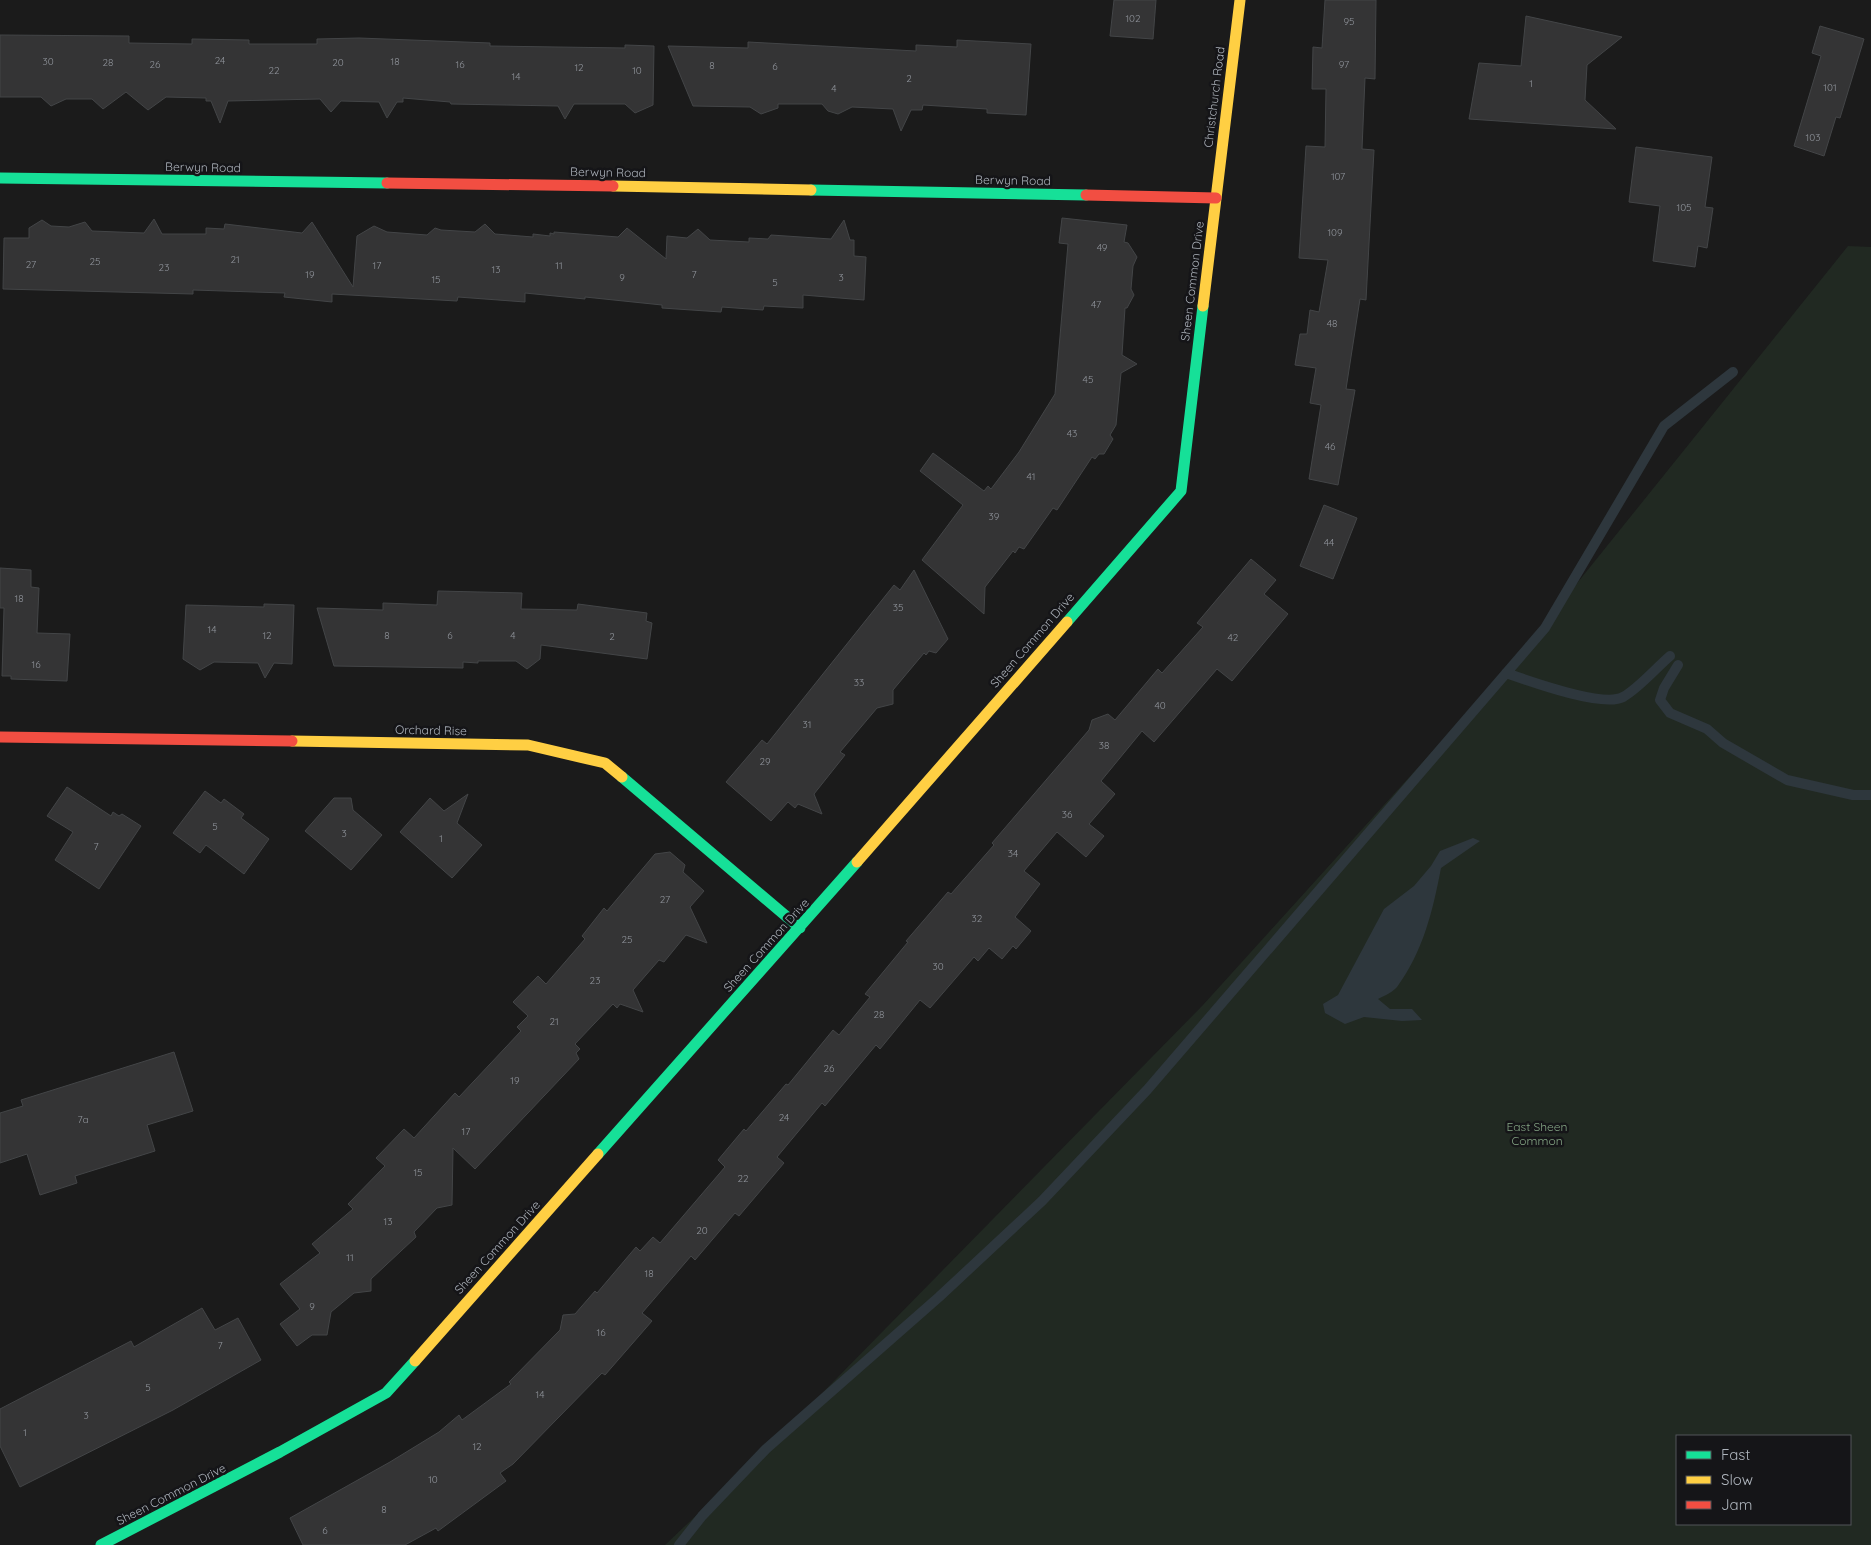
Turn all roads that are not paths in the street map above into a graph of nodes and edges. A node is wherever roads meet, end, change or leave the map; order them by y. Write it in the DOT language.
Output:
graph roads {
  1 [pos="1240,0"];
  2 [pos="0,178"];
  3 [pos="1216,198"];
  4 [pos="0,737"];
  5 [pos="800,928"];
  6 [pos="101,1545"];
  1 -- 3 [label="street, Christchurch Road"];
  2 -- 3 [label="street, Berwyn Road"];
  3 -- 5 [label="street, Sheen Common Drive"];
  4 -- 5 [label="street, Orchard Rise"];
  5 -- 6 [label="street, Sheen Common Drive"];
}
